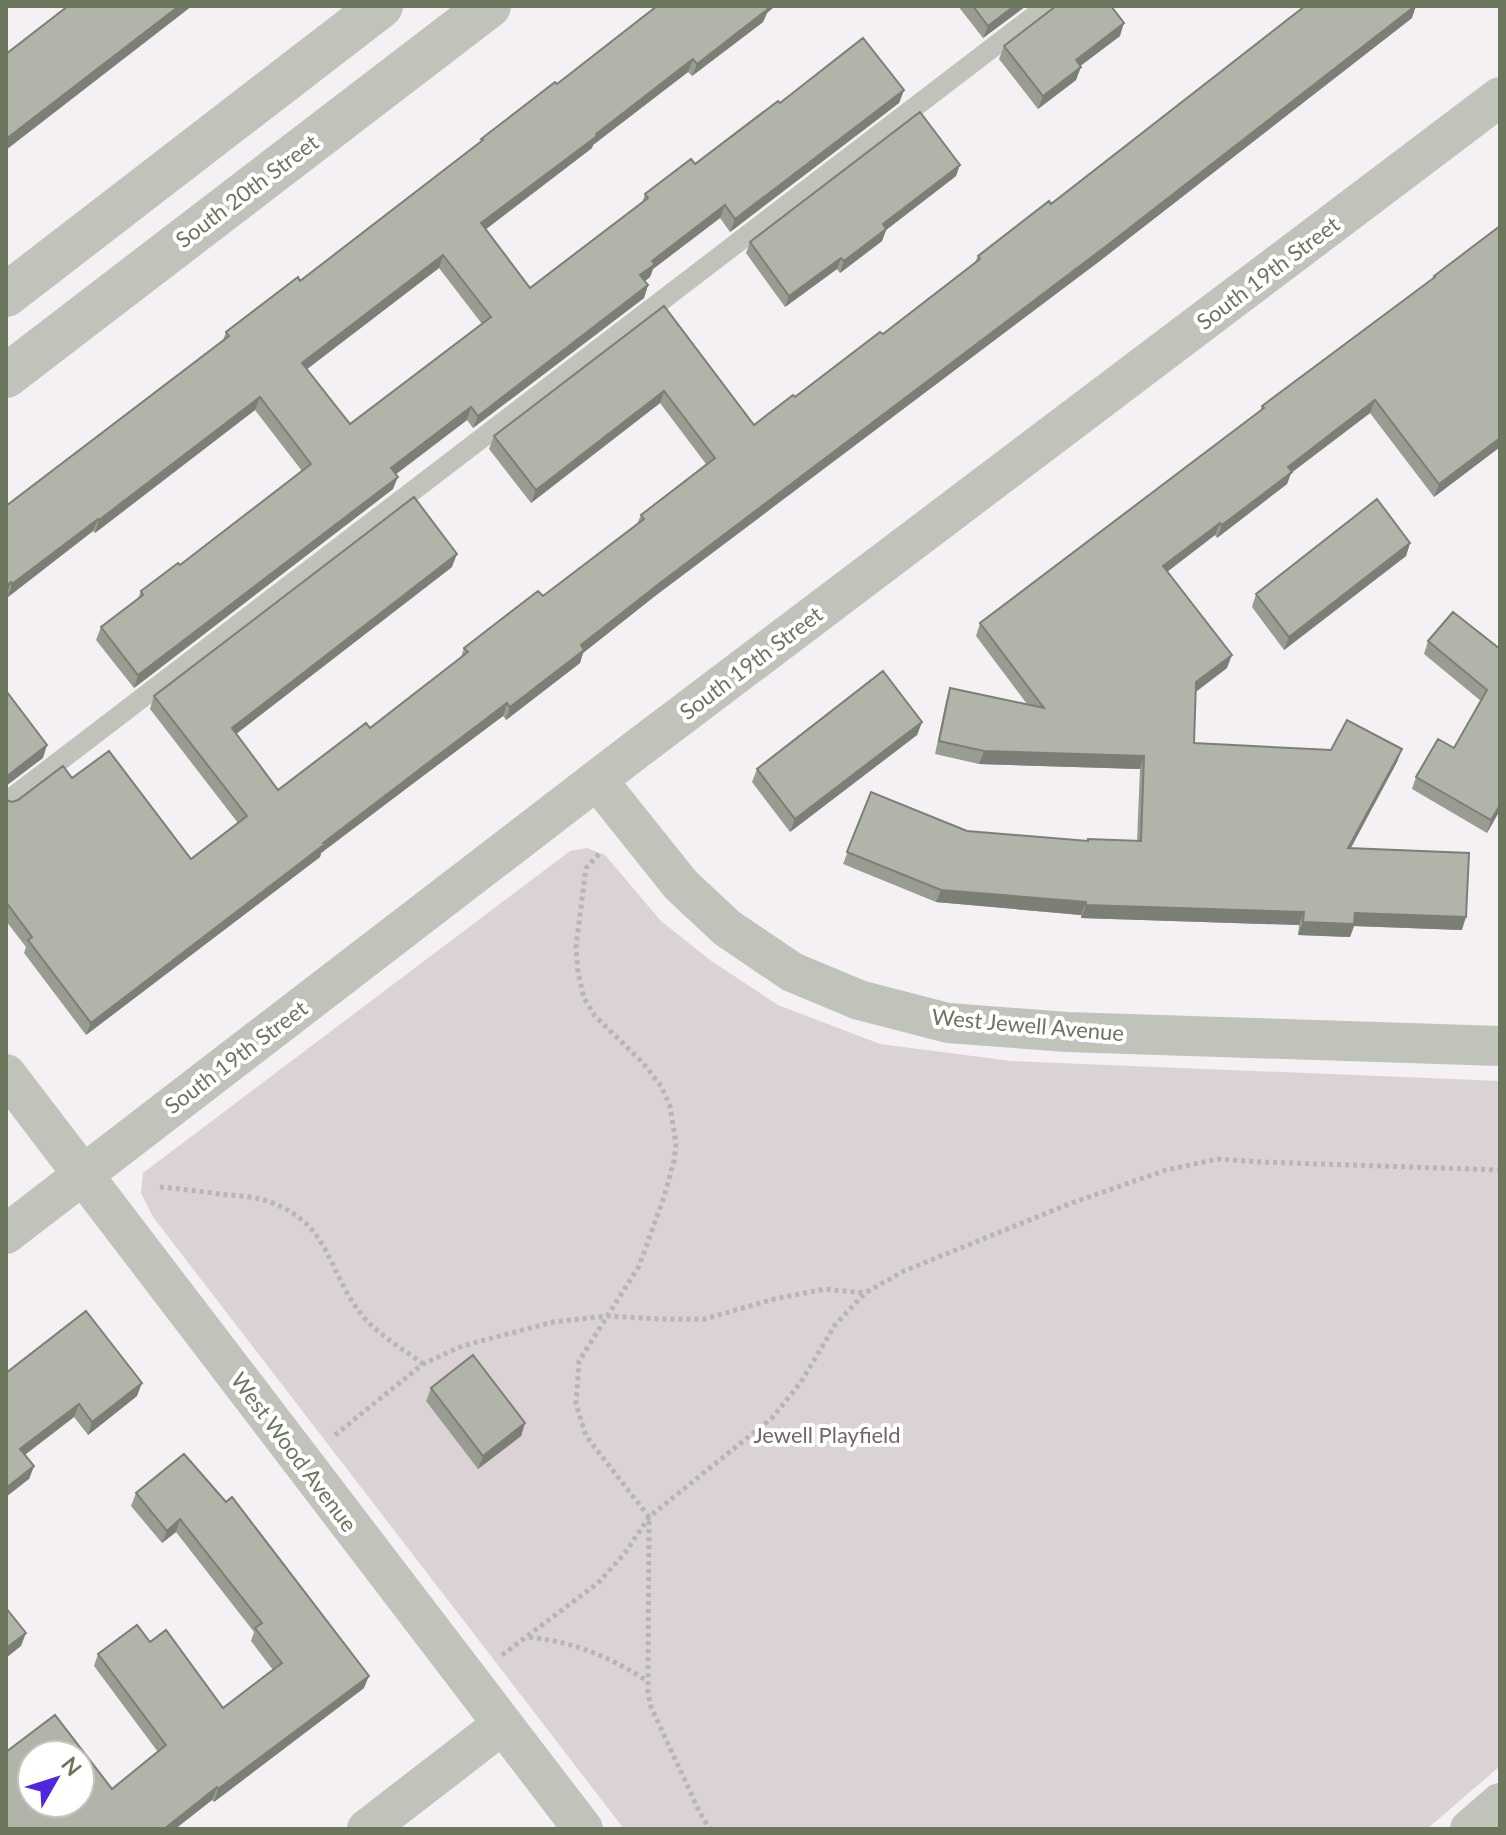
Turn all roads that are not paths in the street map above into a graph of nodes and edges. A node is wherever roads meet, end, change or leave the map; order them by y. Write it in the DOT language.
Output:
graph roads {
  1 [pos="381,6"];
  2 [pos="489,6"];
  3 [pos="1047,6"];
  4 [pos="1500,97"];
  5 [pos="6,295"];
  6 [pos="6,376"];
  7 [pos="597,780"];
  8 [pos="6,802"];
  9 [pos="1500,1046"];
  10 [pos="6,1074"];
  11 [pos="84,1174"];
  12 [pos="6,1234"];
  13 [pos="503,1724"];
  14 [pos="1500,1803"];
  15 [pos="367,1829"];
  16 [pos="583,1829"];
  17 [pos="1470,1829"];
  1 -- 5 [label="street"];
  2 -- 6 [label="street, South 20th Street"];
  3 -- 8 [label="lane"];
  4 -- 7 [label="street, South 19th Street"];
  7 -- 9 [label="street, West Jewell Avenue"];
  7 -- 11 [label="street, South 19th Street"];
  10 -- 11 [label="street, West Wood Avenue"];
  11 -- 12 [label="street, South 19th Street"];
  11 -- 13 [label="street, West Wood Avenue"];
  13 -- 15 [label="street"];
  13 -- 16 [label="street, West Wood Avenue"];
  14 -- 17 [label="street"];
}
